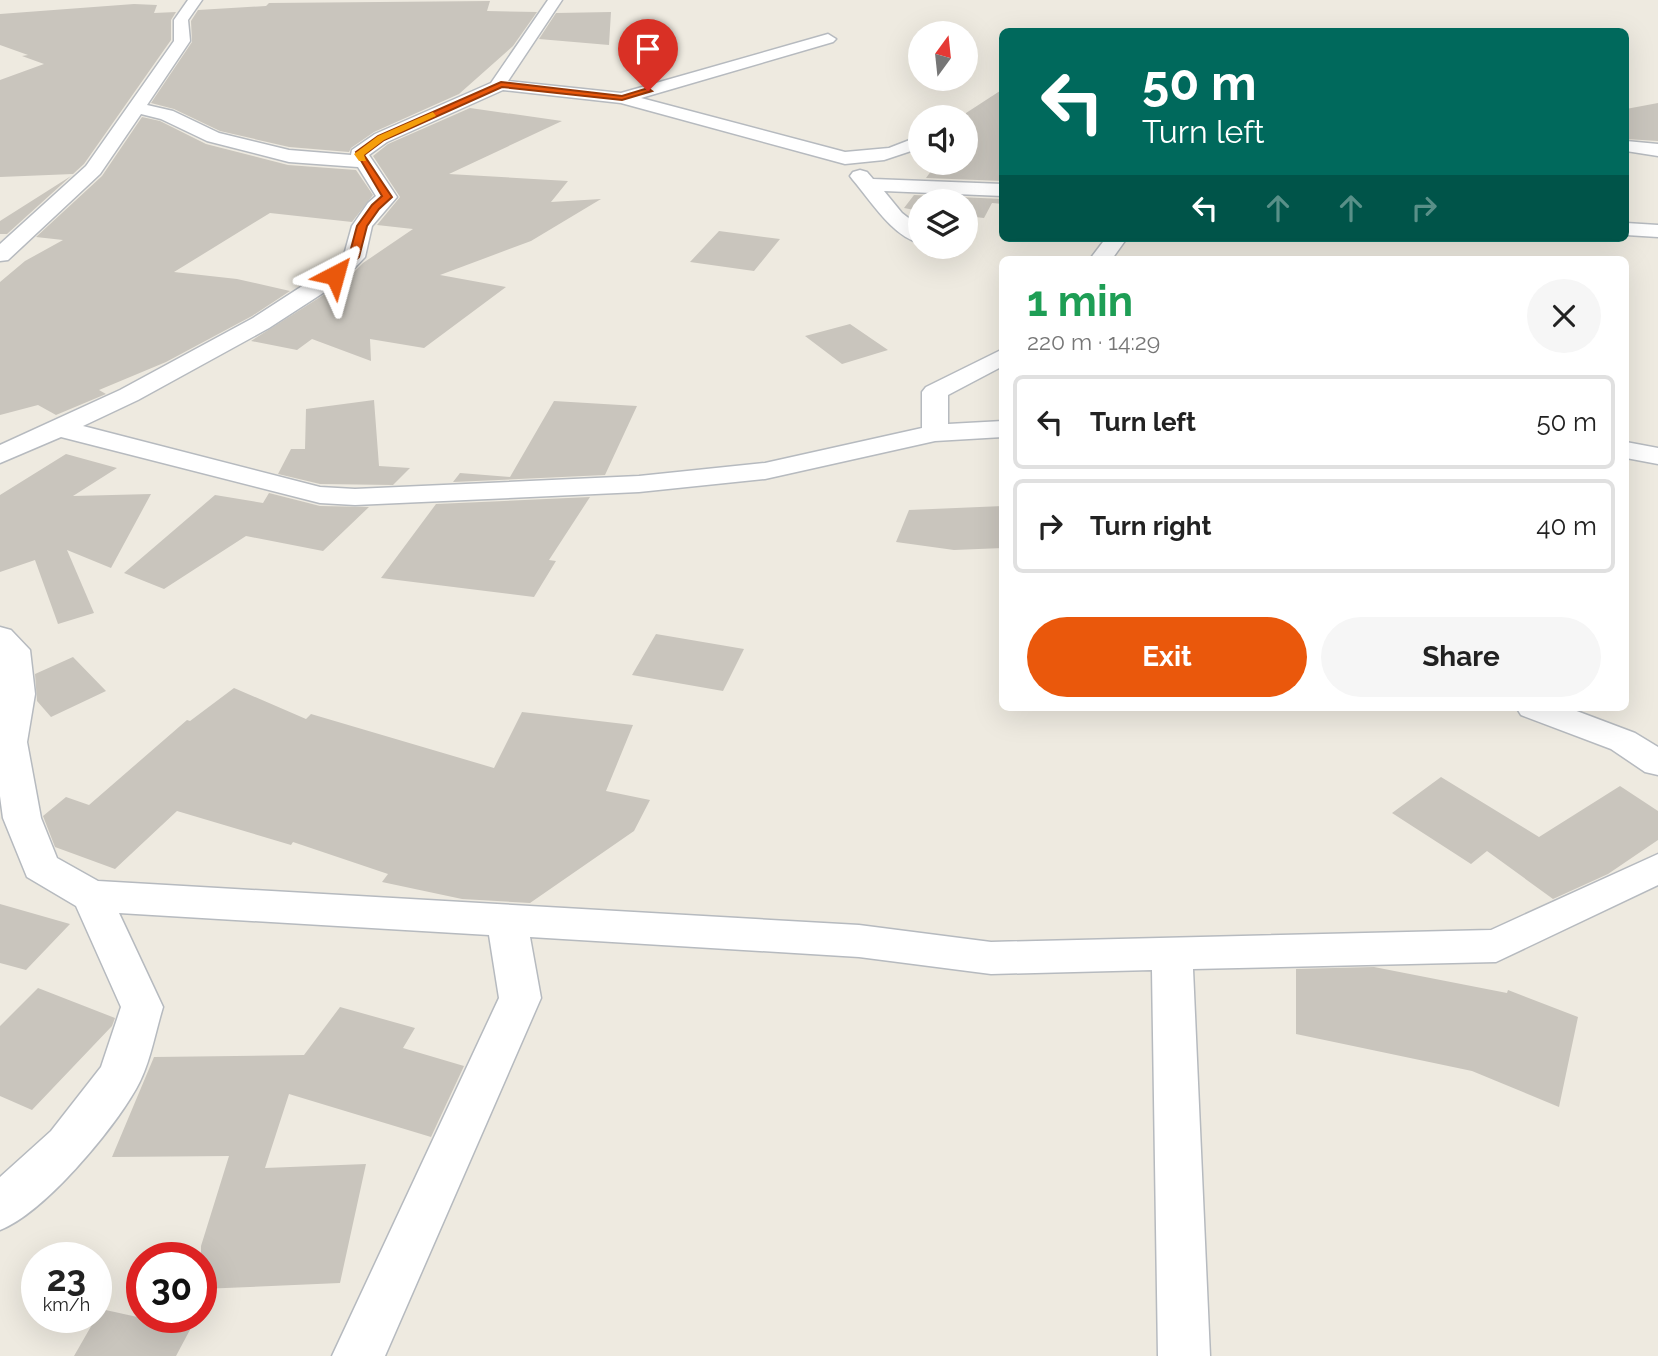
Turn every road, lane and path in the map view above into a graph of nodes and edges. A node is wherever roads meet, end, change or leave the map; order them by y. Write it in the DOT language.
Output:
graph roads {
  1 [pos="195,0"];
  2 [pos="555,0"];
  3 [pos="828,39"];
  4 [pos="501,85"];
  5 [pos="622,98"];
  6 [pos="135,107"];
  7 [pos="1629,146"];
  8 [pos="908,148"];
  9 [pos="1658,150"];
  10 [pos="845,158"];
  11 [pos="365,163"];
  12 [pos="868,185"];
  13 [pos="999,190"];
  14 [pos="908,227"];
  15 [pos="1629,229"];
  16 [pos="1658,231"];
  17 [pos="1114,242"];
  18 [pos="0,255"];
  19 [pos="1103,256"];
  20 [pos="999,358"];
  21 [pos="58,428"];
  22 [pos="999,429"];
  23 [pos="935,433"];
  24 [pos="1629,451"];
  25 [pos="0,455"];
  26 [pos="1658,456"];
  27 [pos="0,637"];
  28 [pos="1544,711"];
  29 [pos="1658,763"];
  30 [pos="8,784"];
  31 [pos="1658,868"];
  32 [pos="91,896"];
  33 [pos="507,919"];
  34 [pos="1172,954"];
  35 [pos="0,1208"];
  36 [pos="358,1356"];
  37 [pos="1184,1356"];
  1 -- 6 [label="street"];
  2 -- 4 [label="street"];
  3 -- 5 [label="street"];
  4 -- 5 [label="street"];
  4 -- 11 [label="street"];
  5 -- 10 [label="street"];
  6 -- 11 [label="street"];
  6 -- 18 [label="street"];
  7 -- 9 [label="street"];
  8 -- 10 [label="street"];
  10 -- 12 [label="street"];
  11 -- 21 [label="street"];
  12 -- 13 [label="street"];
  12 -- 14 [label="street"];
  15 -- 16 [label="street"];
  17 -- 19 [label="street"];
  20 -- 23 [label="street"];
  21 -- 23 [label="street"];
  21 -- 25 [label="street"];
  22 -- 23 [label="street"];
  24 -- 26 [label="street"];
  27 -- 30 [label="street"];
  28 -- 29 [label="street"];
  30 -- 32 [label="street"];
  31 -- 34 [label="street"];
  32 -- 33 [label="street"];
  32 -- 35 [label="street"];
  33 -- 34 [label="street"];
  33 -- 36 [label="street"];
  34 -- 37 [label="street"];
}
